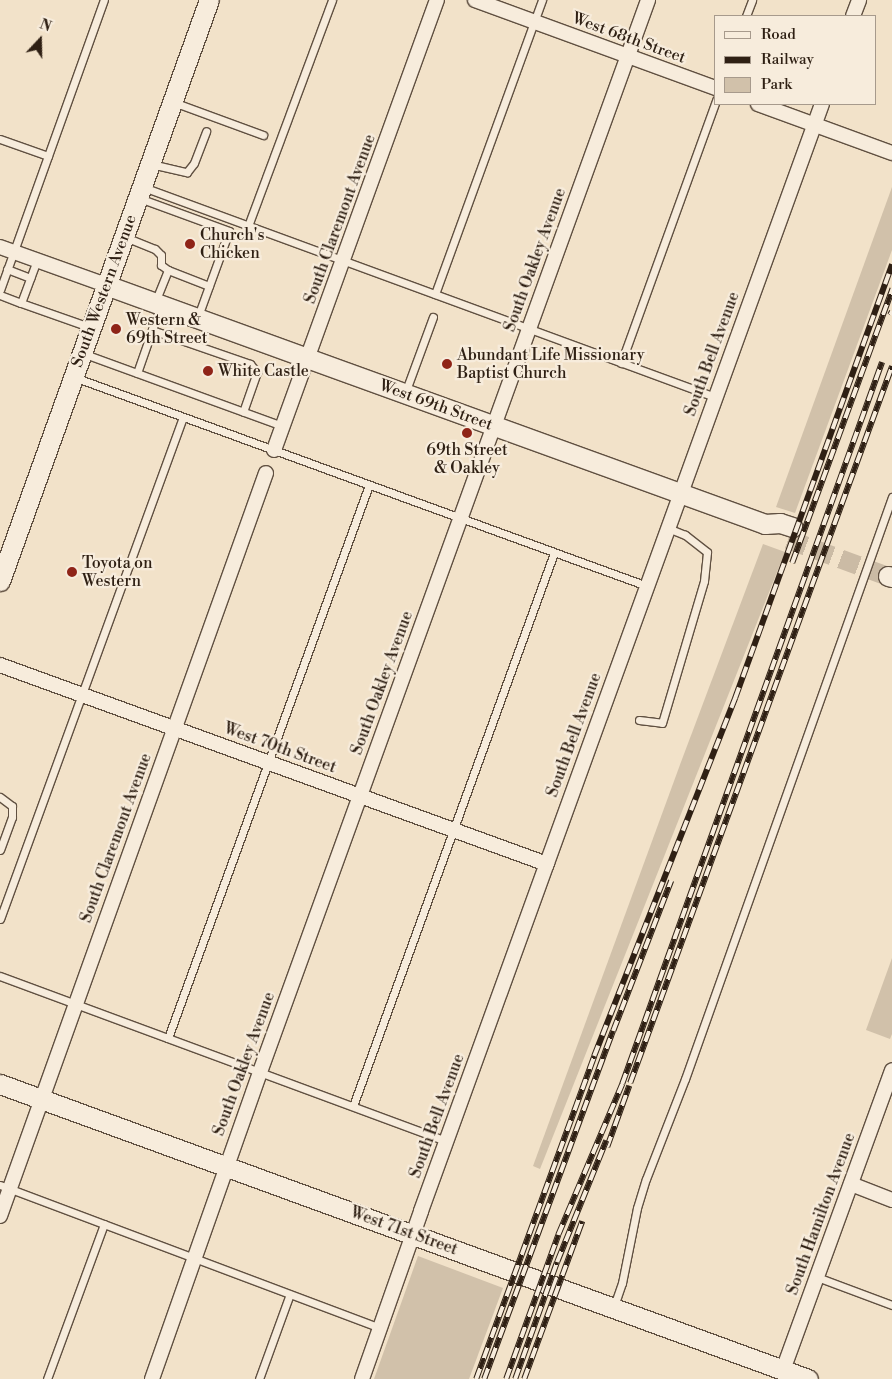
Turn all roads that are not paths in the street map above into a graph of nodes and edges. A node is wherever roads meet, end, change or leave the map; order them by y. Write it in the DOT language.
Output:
graph roads {
  1 [pos="104,0"];
  2 [pos="210,0"];
  3 [pos="332,0"];
  4 [pos="437,0"];
  5 [pos="475,0"];
  6 [pos="542,0"];
  7 [pos="648,0"];
  8 [pos="752,0"];
  9 [pos="859,0"];
  10 [pos="746,15"];
  11 [pos="853,15"];
  12 [pos="534,22"];
  13 [pos="627,56"];
  14 [pos="714,87"];
  15 [pos="173,102"];
  16 [pos="714,105"];
  17 [pos="761,105"];
  18 [pos="822,105"];
  19 [pos="814,124"];
  20 [pos="206,131"];
  21 [pos="263,135"];
  22 [pos="0,139"];
  23 [pos="892,153"];
  24 [pos="48,156"];
  25 [pos="151,164"];
  26 [pos="140,192"];
  27 [pos="248,226"];
  28 [pos="124,237"];
  29 [pos="0,246"];
  30 [pos="14,252"];
  31 [pos="37,260"];
  32 [pos="343,261"];
  33 [pos="7,270"];
  34 [pos="168,270"];
  35 [pos="30,278"];
  36 [pos="106,285"];
  37 [pos="209,286"];
  38 [pos="0,290"];
  39 [pos="435,294"];
  40 [pos="0,295"];
  41 [pos="21,303"];
  42 [pos="158,304"];
  43 [pos="433,317"];
  44 [pos="197,318"];
  45 [pos="91,328"];
  46 [pos="529,329"];
  47 [pos="152,330"];
  48 [pos="82,353"];
  49 [pos="308,358"];
  50 [pos="621,363"];
  51 [pos="137,373"];
  52 [pos="73,376"];
  53 [pos="405,394"];
  54 [pos="715,397"];
  55 [pos="243,412"];
  56 [pos="183,417"];
  57 [pos="283,426"];
  58 [pos="494,426"];
  59 [pos="274,450"];
  60 [pos="266,473"];
  61 [pos="369,485"];
  62 [pos="680,493"];
  63 [pos="892,496"];
  64 [pos="461,519"];
  65 [pos="668,527"];
  66 [pos="790,533"];
  67 [pos="554,553"];
  68 [pos="0,581"];
  69 [pos="647,586"];
  70 [pos="0,665"];
  71 [pos="80,694"];
  72 [pos="639,720"];
  73 [pos="174,728"];
  74 [pos="268,762"];
  75 [pos="360,795"];
  76 [pos="0,796"];
  77 [pos="453,829"];
  78 [pos="0,850"];
  79 [pos="547,864"];
  80 [pos="0,919"];
  81 [pos="0,976"];
  82 [pos="75,1004"];
  83 [pos="168,1038"];
  84 [pos="892,1070"];
  85 [pos="260,1072"];
  86 [pos="0,1084"];
  87 [pos="888,1094"];
  88 [pos="42,1098"];
  89 [pos="352,1106"];
  90 [pos="448,1141"];
  91 [pos="228,1167"];
  92 [pos="851,1184"];
  93 [pos="5,1187"];
  94 [pos="892,1200"];
  95 [pos="0,1216"];
  96 [pos="104,1224"];
  97 [pos="414,1234"];
  98 [pos="195,1258"];
  99 [pos="817,1277"];
  100 [pos="290,1294"];
  101 [pos="892,1305"];
  102 [pos="614,1308"];
  103 [pos="381,1328"];
  104 [pos="783,1370"];
  105 [pos="47,1379"];
  106 [pos="152,1379"];
  107 [pos="259,1379"];
  108 [pos="362,1379"];
  109 [pos="808,1379"];
  1 -- 24 [label="lane"];
  2 -- 15 [label="main road, South Western Avenue"];
  3 -- 27 [label="lane"];
  4 -- 32 [label="street, South Claremont Avenue"];
  5 -- 12 [label="street, West 68th Street"];
  6 -- 12 [label="lane"];
  7 -- 13 [label="street, South Oakley Avenue"];
  8 -- 10 [label="lane"];
  9 -- 11 [label="street"];
  12 -- 13 [label="street, West 68th Street"];
  12 -- 39 [label="lane"];
  13 -- 14 [label="street, West 68th Street"];
  13 -- 46 [label="street, South Oakley Avenue"];
  15 -- 21 [label="lane"];
  15 -- 25 [label="main road, South Western Avenue"];
  16 -- 50 [label="lane"];
  17 -- 19 [label="street"];
  18 -- 19 [label="street, South Bell Avenue"];
  19 -- 23 [label="street"];
  19 -- 54 [label="street, South Bell Avenue"];
  20 -- 25 [label="lane"];
  22 -- 24 [label="lane"];
  24 -- 30 [label="lane"];
  25 -- 26 [label="main road, South Western Avenue"];
  26 -- 27 [label="lane"];
  26 -- 28 [label="main road, South Western Avenue"];
  26 -- 37 [label="lane"];
  27 -- 32 [label="lane"];
  28 -- 34 [label="lane"];
  28 -- 36 [label="main road, South Western Avenue"];
  29 -- 30 [label="street"];
  30 -- 31 [label="street"];
  30 -- 33 [label="lane"];
  31 -- 35 [label="lane"];
  31 -- 36 [label="street"];
  32 -- 39 [label="lane"];
  32 -- 49 [label="street, South Claremont Avenue"];
  33 -- 35 [label="lane"];
  33 -- 38 [label="lane"];
  34 -- 37 [label="lane"];
  34 -- 42 [label="lane"];
  35 -- 41 [label="lane"];
  36 -- 42 [label="main road, West 69th Street"];
  36 -- 45 [label="main road, South Western Avenue"];
  37 -- 44 [label="lane"];
  39 -- 46 [label="lane"];
  40 -- 41 [label="lane"];
  41 -- 45 [label="lane"];
  42 -- 44 [label="main road, West 69th Street"];
  42 -- 47 [label="lane"];
  43 -- 53 [label="lane"];
  44 -- 49 [label="main road, West 69th Street"];
  45 -- 48 [label="main road, South Western Avenue"];
  46 -- 50 [label="lane"];
  46 -- 58 [label="street, South Oakley Avenue"];
  47 -- 51 [label="lane"];
  47 -- 55 [label="lane"];
  48 -- 51 [label="lane"];
  48 -- 52 [label="main road, South Western Avenue"];
  49 -- 53 [label="main road, West 69th Street"];
  49 -- 57 [label="street, South Claremont Avenue"];
  50 -- 54 [label="lane"];
  51 -- 55 [label="lane"];
  52 -- 56 [label="lane"];
  52 -- 68 [label="main road, South Western Avenue"];
  53 -- 58 [label="main road, West 69th Street"];
  54 -- 62 [label="street, South Bell Avenue"];
  55 -- 57 [label="lane"];
  56 -- 59 [label="lane"];
  56 -- 71 [label="lane"];
  57 -- 59 [label="street, South Claremont Avenue"];
  58 -- 62 [label="main road, West 69th Street"];
  58 -- 64 [label="street, South Oakley Avenue"];
  59 -- 61 [label="lane"];
  60 -- 73 [label="street, South Claremont Avenue"];
  61 -- 64 [label="lane"];
  61 -- 74 [label="lane"];
  62 -- 65 [label="street, South Bell Avenue"];
  62 -- 66 [label="main road, West 69th Street"];
  63 -- 102 [label="lane"];
  64 -- 67 [label="lane"];
  64 -- 75 [label="street, South Oakley Avenue"];
  65 -- 69 [label="street, South Bell Avenue"];
  65 -- 72 [label="lane"];
  67 -- 69 [label="lane"];
  67 -- 77 [label="lane"];
  69 -- 79 [label="street, South Bell Avenue"];
  70 -- 71 [label="street, West 70th Street"];
  71 -- 73 [label="street, West 70th Street"];
  71 -- 80 [label="lane"];
  73 -- 74 [label="street, West 70th Street"];
  73 -- 82 [label="street, South Claremont Avenue"];
  74 -- 75 [label="street, West 70th Street"];
  74 -- 83 [label="lane"];
  75 -- 77 [label="street, West 70th Street"];
  75 -- 85 [label="street, South Oakley Avenue"];
  76 -- 78 [label="lane"];
  77 -- 79 [label="street, West 70th Street"];
  77 -- 89 [label="lane"];
  79 -- 90 [label="street, South Bell Avenue"];
  81 -- 82 [label="lane"];
  82 -- 83 [label="lane"];
  82 -- 88 [label="street, South Claremont Avenue"];
  83 -- 85 [label="lane"];
  84 -- 87 [label="street, South Hamilton Avenue"];
  85 -- 89 [label="lane"];
  85 -- 91 [label="street, South Oakley Avenue"];
  86 -- 88 [label="main road, West 71st Street"];
  87 -- 92 [label="street, South Hamilton Avenue"];
  88 -- 91 [label="main road, West 71st Street"];
  88 -- 93 [label="street, South Claremont Avenue"];
  89 -- 90 [label="lane"];
  90 -- 97 [label="street, South Bell Avenue"];
  91 -- 97 [label="main road, West 71st Street"];
  91 -- 98 [label="street, South Oakley Avenue"];
  92 -- 94 [label="street"];
  92 -- 99 [label="street, South Hamilton Avenue"];
  93 -- 95 [label="street, South Claremont Avenue"];
  93 -- 96 [label="lane"];
  96 -- 98 [label="lane"];
  96 -- 105 [label="lane"];
  97 -- 102 [label="main road, West 71st Street"];
  97 -- 103 [label="street, South Bell Avenue"];
  98 -- 100 [label="lane"];
  98 -- 106 [label="street, South Oakley Avenue"];
  99 -- 101 [label="lane"];
  99 -- 104 [label="street, South Hamilton Avenue"];
  100 -- 103 [label="lane"];
  100 -- 107 [label="lane"];
  102 -- 104 [label="main road, West 71st Street"];
  103 -- 108 [label="street, South Bell Avenue"];
  104 -- 109 [label="main road, West 71st Street"];
}
